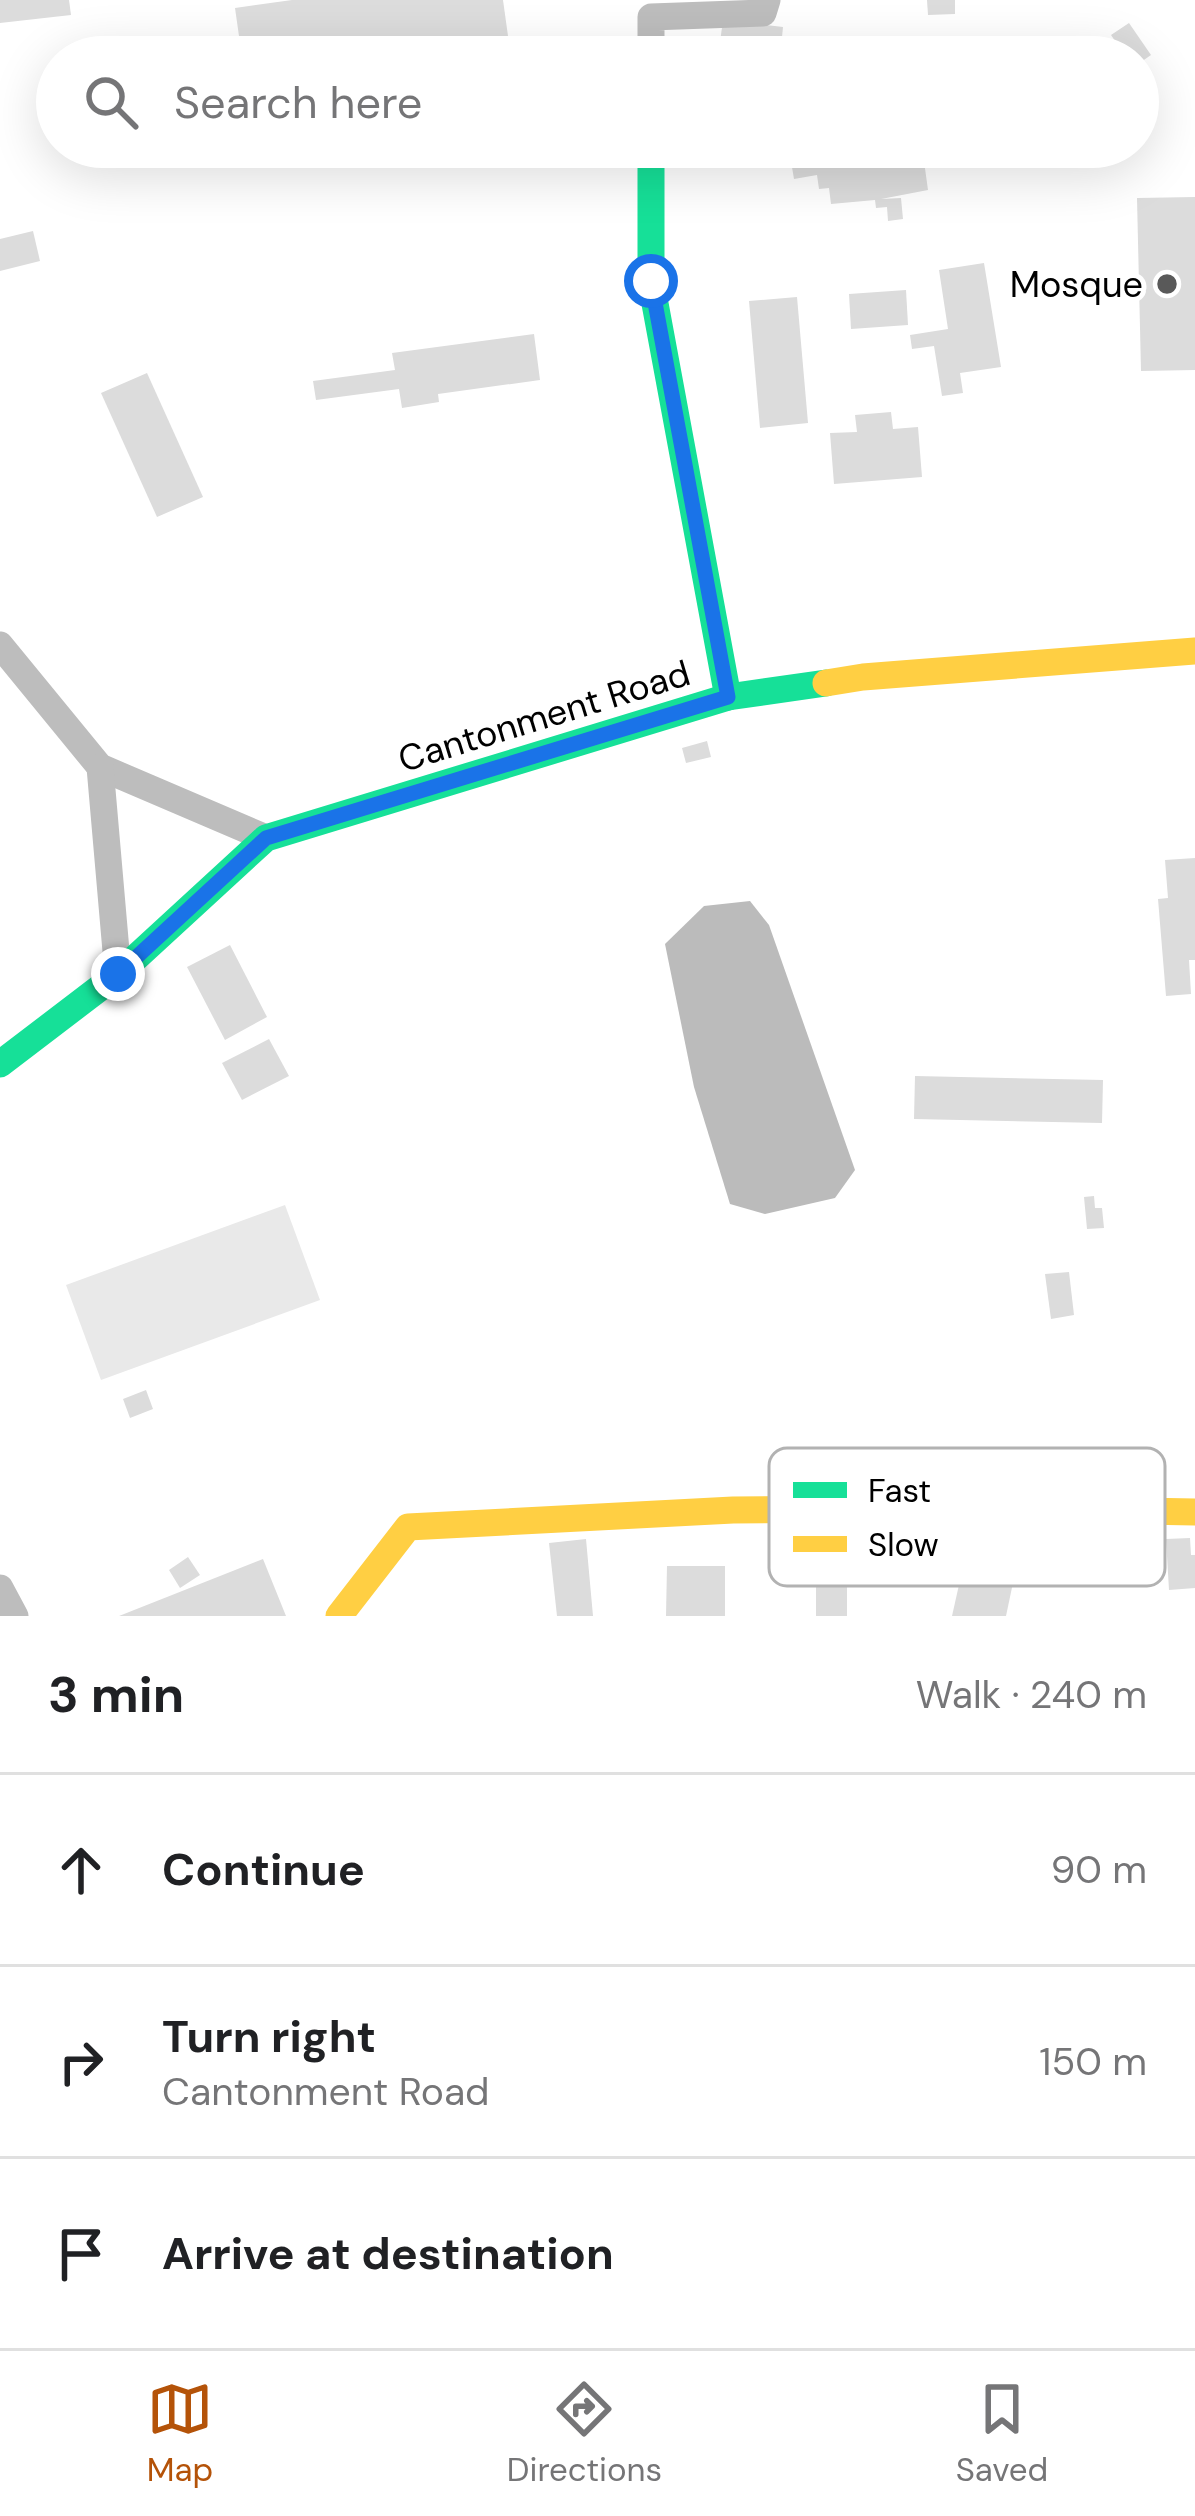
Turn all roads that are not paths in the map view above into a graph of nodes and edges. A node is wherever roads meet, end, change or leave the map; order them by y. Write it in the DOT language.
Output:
graph roads {
  1 [pos="767,0"];
  2 [pos="650,36"];
  3 [pos="651,168"];
  4 [pos="0,645"];
  5 [pos="1195,651"];
  6 [pos="728,697"];
  7 [pos="100,767"];
  8 [pos="266,838"];
  9 [pos="118,974"];
  10 [pos="0,1064"];
  11 [pos="769,1510"];
  12 [pos="1165,1511"];
  13 [pos="1195,1512"];
  14 [pos="0,1588"];
  15 [pos="15,1616"];
  16 [pos="339,1616"];
  1 -- 2 [label="street"];
  3 -- 6 [label="street"];
  4 -- 7 [label="street"];
  5 -- 6 [label="street, Cantonment Road"];
  6 -- 8 [label="street, Cantonment Road"];
  7 -- 8 [label="street"];
  7 -- 9 [label="street"];
  8 -- 9 [label="street, Cantonment Road"];
  9 -- 10 [label="street, Cantonment Road"];
  11 -- 16 [label="street"];
  12 -- 13 [label="street"];
  14 -- 15 [label="street"];
}
